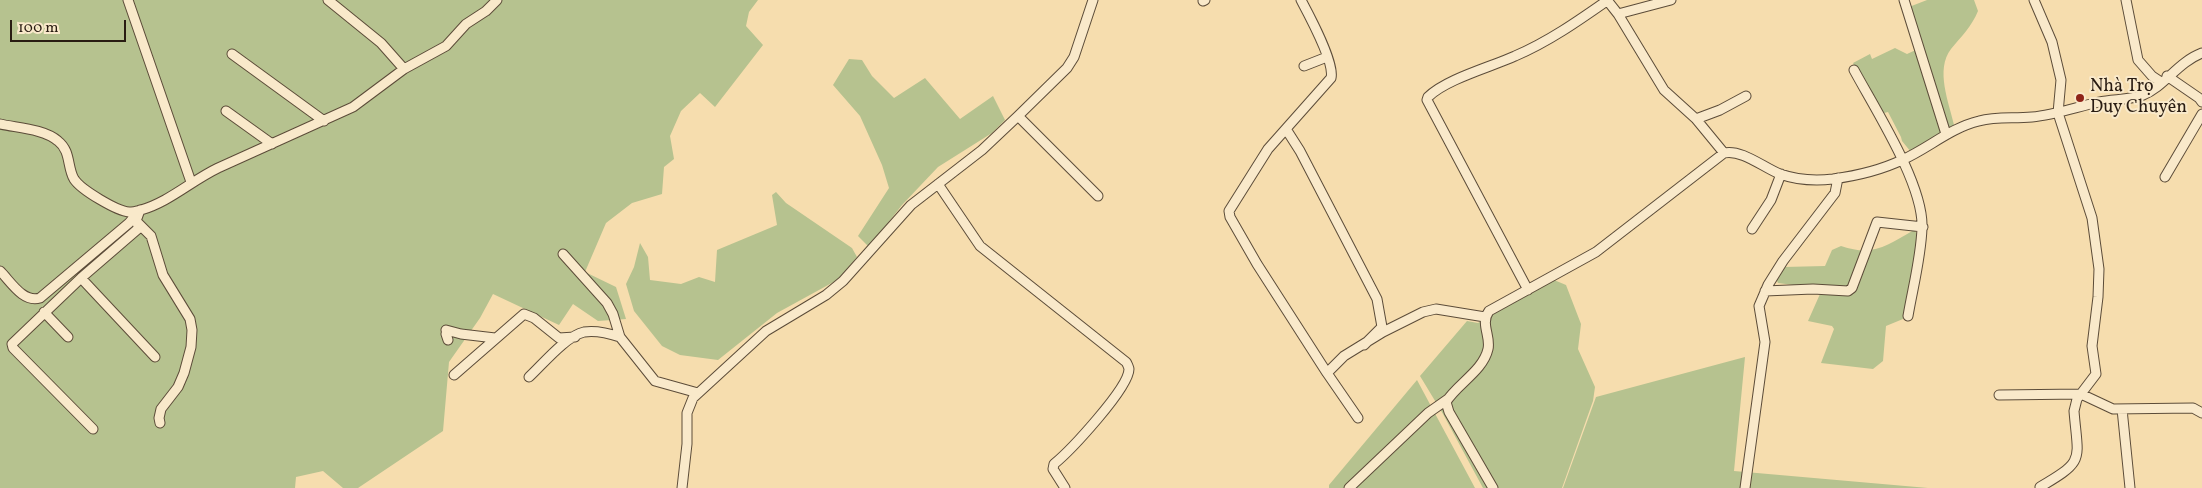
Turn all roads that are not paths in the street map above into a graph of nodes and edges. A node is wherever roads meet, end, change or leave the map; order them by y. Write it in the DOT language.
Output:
graph roads {
  1 [pos="128,0"];
  2 [pos="328,0"];
  3 [pos="497,0"];
  4 [pos="1093,0"];
  5 [pos="1302,0"];
  6 [pos="1608,0"];
  7 [pos="1671,0"];
  8 [pos="1904,0"];
  9 [pos="2034,0"];
  10 [pos="2126,0"];
  11 [pos="1618,14"];
  12 [pos="232,54"];
  13 [pos="2202,54"];
  14 [pos="1327,57"];
  15 [pos="1304,66"];
  16 [pos="404,69"];
  17 [pos="1854,70"];
  18 [pos="2164,79"];
  19 [pos="1746,96"];
  20 [pos="2202,102"];
  21 [pos="226,112"];
  22 [pos="2058,113"];
  23 [pos="2202,114"];
  24 [pos="1018,116"];
  25 [pos="1696,119"];
  26 [pos="324,121"];
  27 [pos="0,124"];
  28 [pos="1286,129"];
  29 [pos="1946,134"];
  30 [pos="272,144"];
  31 [pos="1724,153"];
  32 [pos="1903,160"];
  33 [pos="1780,174"];
  34 [pos="2166,177"];
  35 [pos="1838,178"];
  36 [pos="191,182"];
  37 [pos="938,184"];
  38 [pos="1098,196"];
  39 [pos="140,210"];
  40 [pos="136,221"];
  41 [pos="1923,227"];
  42 [pos="1752,229"];
  43 [pos="564,254"];
  44 [pos="0,271"];
  45 [pos="81,278"];
  46 [pos="1528,290"];
  47 [pos="1765,291"];
  48 [pos="44,312"];
  49 [pos="1908,316"];
  50 [pos="1486,317"];
  51 [pos="620,336"];
  52 [pos="68,337"];
  53 [pos="575,337"];
  54 [pos="495,338"];
  55 [pos="448,340"];
  56 [pos="1364,345"];
  57 [pos="155,357"];
  58 [pos="1327,373"];
  59 [pos="454,376"];
  60 [pos="529,377"];
  61 [pos="698,393"];
  62 [pos="2082,394"];
  63 [pos="1999,395"];
  64 [pos="1448,399"];
  65 [pos="2122,409"];
  66 [pos="2202,413"];
  67 [pos="1358,418"];
  68 [pos="160,423"];
  69 [pos="93,429"];
  70 [pos="2040,487"];
  71 [pos="682,488"];
  72 [pos="1065,488"];
  73 [pos="1349,488"];
  74 [pos="1493,488"];
  75 [pos="1745,488"];
  76 [pos="2130,488"];
  1 -- 36 [label="street"];
  2 -- 16 [label="street"];
  3 -- 16 [label="street"];
  4 -- 24 [label="street"];
  5 -- 14 [label="street"];
  6 -- 11 [label="street"];
  6 -- 46 [label="street"];
  7 -- 11 [label="street"];
  8 -- 29 [label="street"];
  9 -- 22 [label="street"];
  10 -- 18 [label="street"];
  11 -- 25 [label="street"];
  12 -- 26 [label="street"];
  13 -- 18 [label="street"];
  14 -- 15 [label="street"];
  14 -- 28 [label="street"];
  16 -- 26 [label="street"];
  17 -- 32 [label="street"];
  18 -- 20 [label="street"];
  18 -- 22 [label="street"];
  19 -- 25 [label="street"];
  21 -- 30 [label="street"];
  22 -- 29 [label="street"];
  22 -- 62 [label="street"];
  23 -- 34 [label="street"];
  24 -- 37 [label="street"];
  24 -- 38 [label="street"];
  25 -- 31 [label="street"];
  26 -- 30 [label="street"];
  27 -- 39 [label="street"];
  28 -- 56 [label="street"];
  28 -- 58 [label="street"];
  29 -- 32 [label="street"];
  30 -- 36 [label="street"];
  31 -- 33 [label="street"];
  31 -- 46 [label="street"];
  32 -- 35 [label="street"];
  32 -- 41 [label="street"];
  33 -- 35 [label="street"];
  33 -- 42 [label="street"];
  35 -- 47 [label="street"];
  36 -- 39 [label="street"];
  37 -- 61 [label="street"];
  37 -- 72 [label="street"];
  39 -- 40 [label="street"];
  39 -- 44 [label="street"];
  40 -- 45 [label="street"];
  40 -- 68 [label="street"];
  41 -- 47 [label="street"];
  41 -- 49 [label="street"];
  43 -- 51 [label="street"];
  45 -- 48 [label="street"];
  45 -- 57 [label="street"];
  46 -- 50 [label="street"];
  47 -- 75 [label="street"];
  48 -- 52 [label="street"];
  48 -- 69 [label="street"];
  50 -- 56 [label="street"];
  50 -- 64 [label="street"];
  51 -- 53 [label="street"];
  51 -- 61 [label="street"];
  53 -- 54 [label="street"];
  53 -- 60 [label="street"];
  54 -- 55 [label="street"];
  54 -- 59 [label="street"];
  56 -- 58 [label="street"];
  58 -- 67 [label="street"];
  61 -- 71 [label="street"];
  62 -- 63 [label="street"];
  62 -- 65 [label="street"];
  62 -- 70 [label="street"];
  64 -- 73 [label="street"];
  64 -- 74 [label="street"];
  65 -- 66 [label="street"];
  65 -- 76 [label="street"];
}
